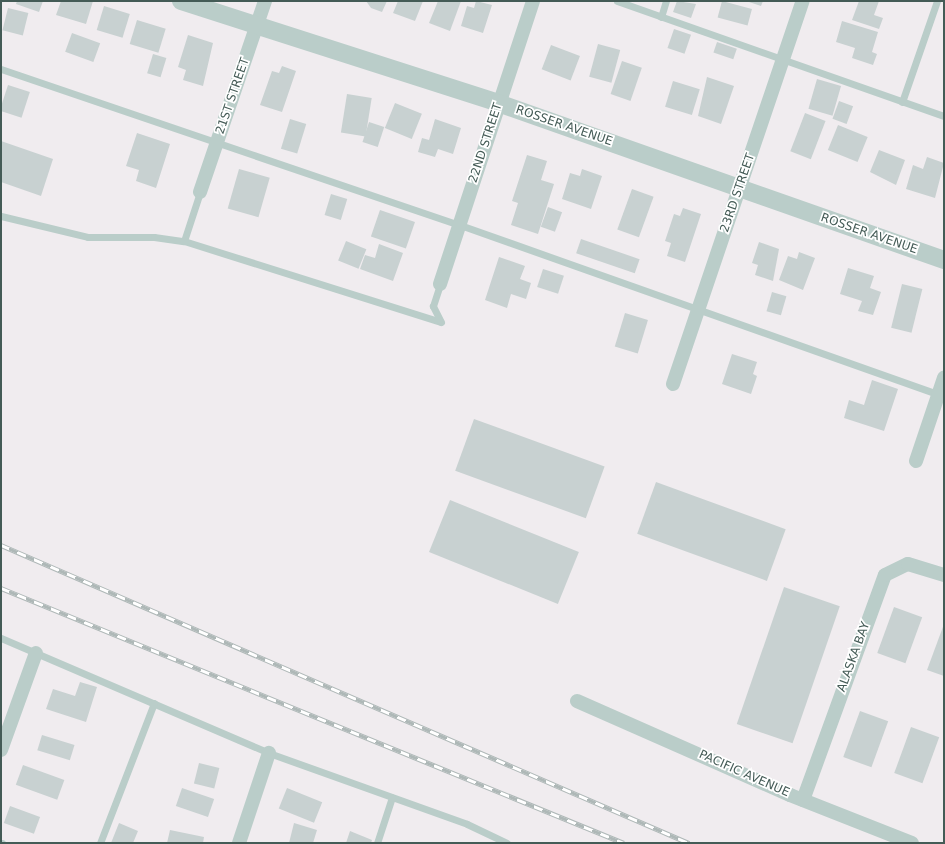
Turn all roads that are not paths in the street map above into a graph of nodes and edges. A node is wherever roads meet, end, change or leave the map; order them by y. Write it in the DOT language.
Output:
graph roads {
  1 [pos="181,1"];
  2 [pos="265,1"];
  3 [pos="533,1"];
  4 [pos="617,1"];
  5 [pos="666,1"];
  6 [pos="803,1"];
  7 [pos="937,1"];
  8 [pos="661,17"];
  9 [pos="256,28"];
  10 [pos="783,59"];
  11 [pos="1,69"];
  12 [pos="902,102"];
  13 [pos="498,103"];
  14 [pos="944,116"];
  15 [pos="217,142"];
  16 [pos="740,188"];
  17 [pos="200,192"];
  18 [pos="1,216"];
  19 [pos="460,225"];
  20 [pos="184,241"];
  21 [pos="944,260"];
  22 [pos="440,284"];
  23 [pos="698,311"];
  24 [pos="944,378"];
  25 [pos="673,384"];
  26 [pos="941,395"];
  27 [pos="916,461"];
  28 [pos="944,575"];
  29 [pos="1,638"];
  30 [pos="36,653"];
  31 [pos="577,701"];
  32 [pos="154,703"];
  33 [pos="1,750"];
  34 [pos="269,753"];
  35 [pos="392,797"];
  36 [pos="803,800"];
  37 [pos="100,843"];
  38 [pos="239,843"];
  39 [pos="377,843"];
  40 [pos="507,843"];
  41 [pos="912,843"];
  1 -- 9 [label="street, ROSSER AVENUE"];
  2 -- 9 [label="street, 21ST STREET"];
  3 -- 13 [label="street, 22ND STREET"];
  4 -- 8 [label="lane"];
  5 -- 8 [label="lane"];
  6 -- 10 [label="street, 23RD STREET"];
  7 -- 12 [label="lane"];
  8 -- 10 [label="lane"];
  9 -- 13 [label="street, ROSSER AVENUE"];
  9 -- 15 [label="street, 21ST STREET"];
  10 -- 12 [label="lane"];
  10 -- 16 [label="street, 23RD STREET"];
  11 -- 15 [label="lane"];
  12 -- 14 [label="lane"];
  13 -- 16 [label="street, ROSSER AVENUE"];
  13 -- 19 [label="street, 22ND STREET"];
  15 -- 17 [label="street, 21ST STREET"];
  15 -- 19 [label="lane"];
  16 -- 21 [label="street, ROSSER AVENUE"];
  16 -- 23 [label="street, 23RD STREET"];
  17 -- 20 [label="lane"];
  18 -- 20 [label="lane"];
  19 -- 22 [label="street, 22ND STREET"];
  19 -- 23 [label="lane"];
  20 -- 22 [label="lane"];
  23 -- 25 [label="street, 23RD STREET"];
  23 -- 26 [label="lane"];
  24 -- 26 [label="street"];
  26 -- 27 [label="street"];
  28 -- 36 [label="street, ALASKA BAY"];
  29 -- 30 [label="lane"];
  30 -- 32 [label="lane"];
  30 -- 33 [label="street"];
  31 -- 36 [label="street, PACIFIC AVENUE"];
  32 -- 34 [label="lane"];
  32 -- 37 [label="lane"];
  34 -- 35 [label="lane"];
  34 -- 38 [label="street"];
  35 -- 39 [label="lane"];
  35 -- 40 [label="lane"];
  36 -- 41 [label="street, PACIFIC AVENUE"];
}
